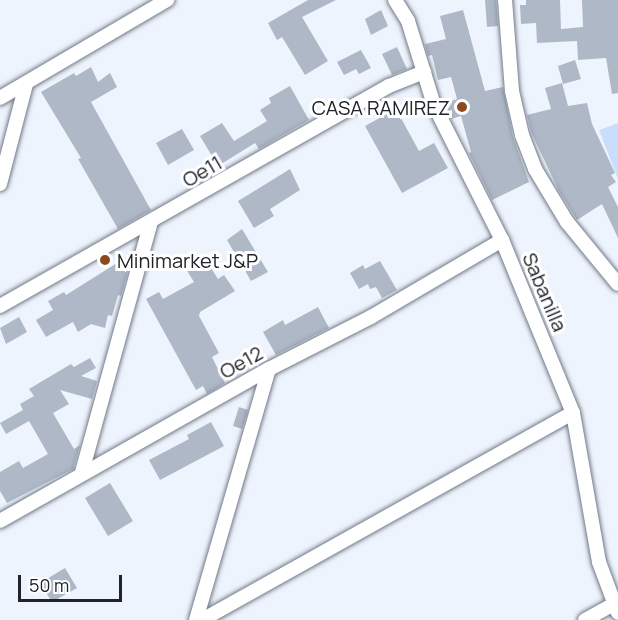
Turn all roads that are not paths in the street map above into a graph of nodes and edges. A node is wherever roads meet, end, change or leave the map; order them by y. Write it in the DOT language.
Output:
graph roads {
  1 [pos="167,0"];
  2 [pos="395,0"];
  3 [pos="506,0"];
  4 [pos="516,0"];
  5 [pos="508,19"];
  6 [pos="424,72"];
  7 [pos="26,84"];
  8 [pos="0,98"];
  9 [pos="0,184"];
  10 [pos="151,222"];
  11 [pos="502,240"];
  12 [pos="618,284"];
  13 [pos="0,306"];
  14 [pos="269,369"];
  15 [pos="573,413"];
  16 [pos="82,472"];
  17 [pos="0,521"];
  18 [pos="616,609"];
  19 [pos="196,620"];
  20 [pos="202,620"];
  21 [pos="585,620"];
  1 -- 7 [label="street"];
  2 -- 6 [label="street, Sabanilla"];
  3 -- 5 [label="street"];
  4 -- 5 [label="street"];
  5 -- 12 [label="street"];
  6 -- 10 [label="street, Oe11"];
  6 -- 11 [label="street, Sabanilla"];
  7 -- 8 [label="street"];
  7 -- 9 [label="street"];
  10 -- 13 [label="street, Oe11"];
  10 -- 16 [label="street"];
  11 -- 14 [label="street, Oe12"];
  11 -- 15 [label="street, Sabanilla"];
  14 -- 16 [label="street, Oe12"];
  14 -- 19 [label="street"];
  15 -- 18 [label="street, Sabanilla"];
  15 -- 20 [label="street"];
  16 -- 17 [label="street, Oe12"];
  18 -- 21 [label="street"];
}
